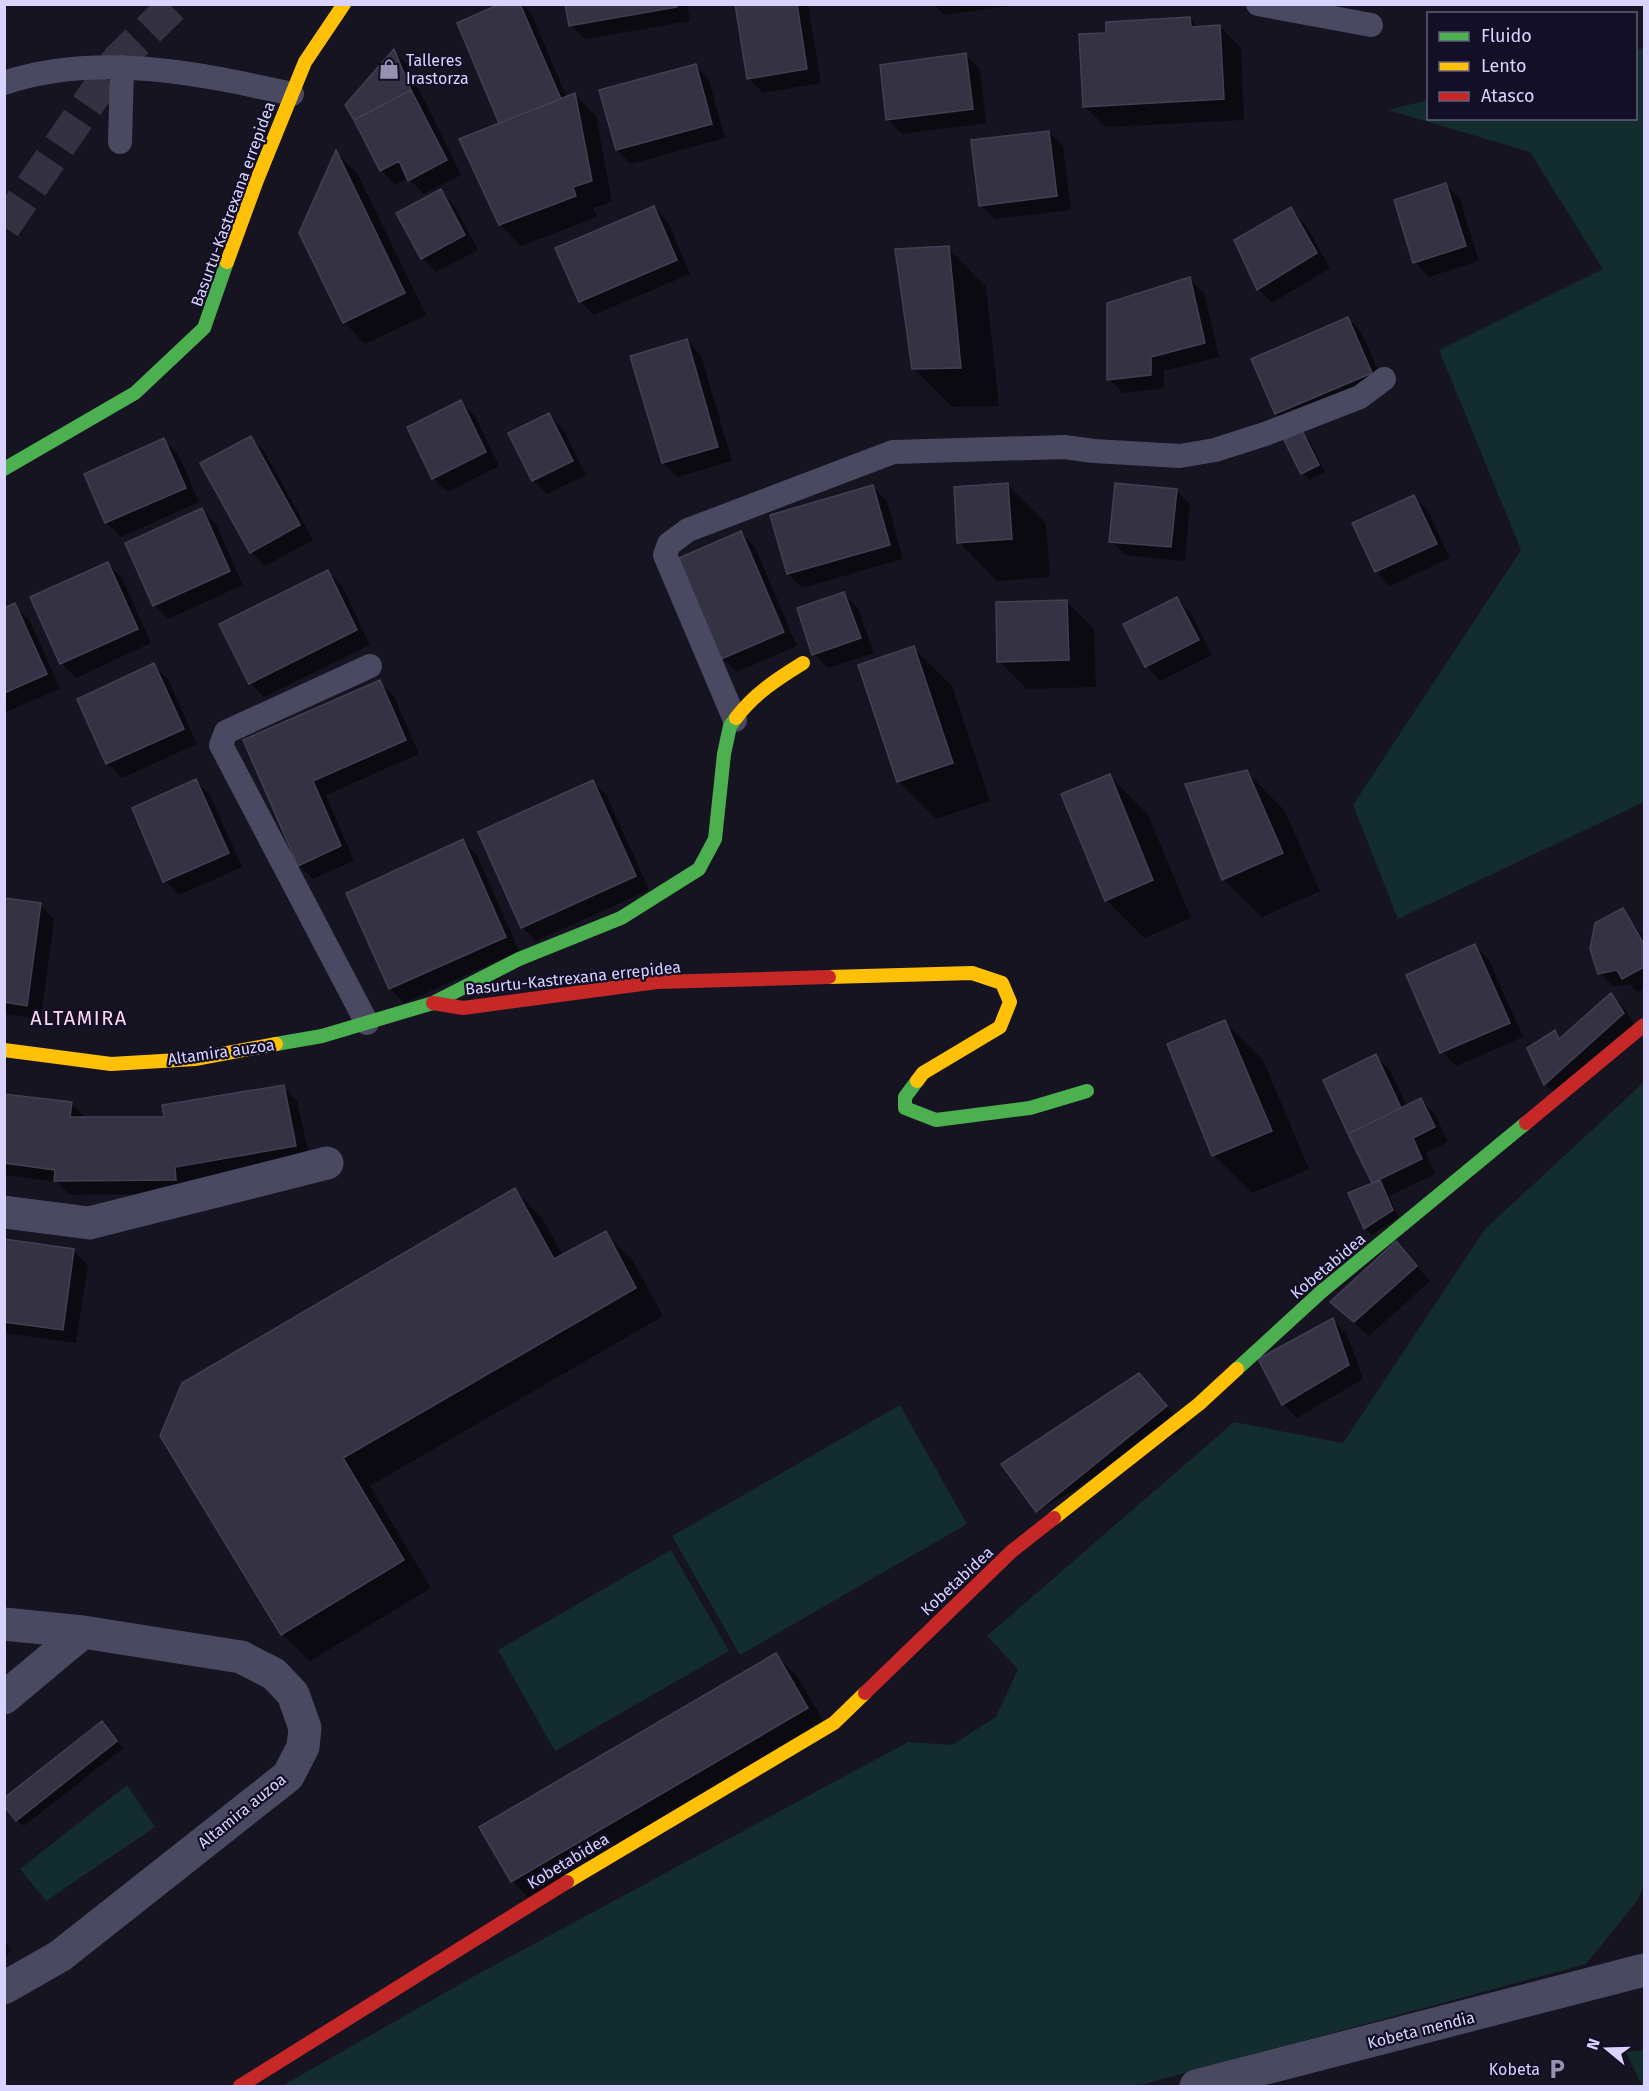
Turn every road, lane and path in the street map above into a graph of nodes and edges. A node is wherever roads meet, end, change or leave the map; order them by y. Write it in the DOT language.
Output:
graph roads {
  1 [pos="344,4"];
  2 [pos="1258,4"];
  3 [pos="1371,25"];
  4 [pos="122,67"];
  5 [pos="4,83"];
  6 [pos="292,94"];
  7 [pos="120,142"];
  8 [pos="1384,379"];
  9 [pos="4,469"];
  10 [pos="803,663"];
  11 [pos="370,666"];
  12 [pos="735,720"];
  13 [pos="433,1003"];
  14 [pos="367,1023"];
  15 [pos="1644,1025"];
  16 [pos="4,1050"];
  17 [pos="1087,1091"];
  18 [pos="327,1163"];
  19 [pos="4,1212"];
  20 [pos="4,1624"];
  21 [pos="83,1632"];
  22 [pos="4,1698"];
  23 [pos="1644,1970"];
  24 [pos="4,1988"];
  25 [pos="240,2086"];
  26 [pos="1196,2086"];
  1 -- 6 [label="street, Basurtu-Kastrexana errepidea"];
  2 -- 3 [label="lane"];
  4 -- 5 [label="lane"];
  4 -- 6 [label="lane"];
  4 -- 7 [label="lane"];
  6 -- 9 [label="street, Basurtu-Kastrexana errepidea"];
  8 -- 12 [label="lane"];
  10 -- 12 [label="street, Basurtu-Kastrexana errepidea"];
  11 -- 14 [label="lane"];
  12 -- 13 [label="street, Basurtu-Kastrexana errepidea"];
  13 -- 14 [label="street, Altamira auzoa"];
  13 -- 17 [label="street, Basurtu-Kastrexana errepidea"];
  14 -- 16 [label="street, Altamira auzoa"];
  15 -- 25 [label="street, Kobetabidea"];
  18 -- 19 [label="street"];
  20 -- 21 [label="street, Altamira auzoa"];
  21 -- 22 [label="street"];
  21 -- 24 [label="street, Altamira auzoa"];
  23 -- 26 [label="street, Kobeta mendia"];
}
